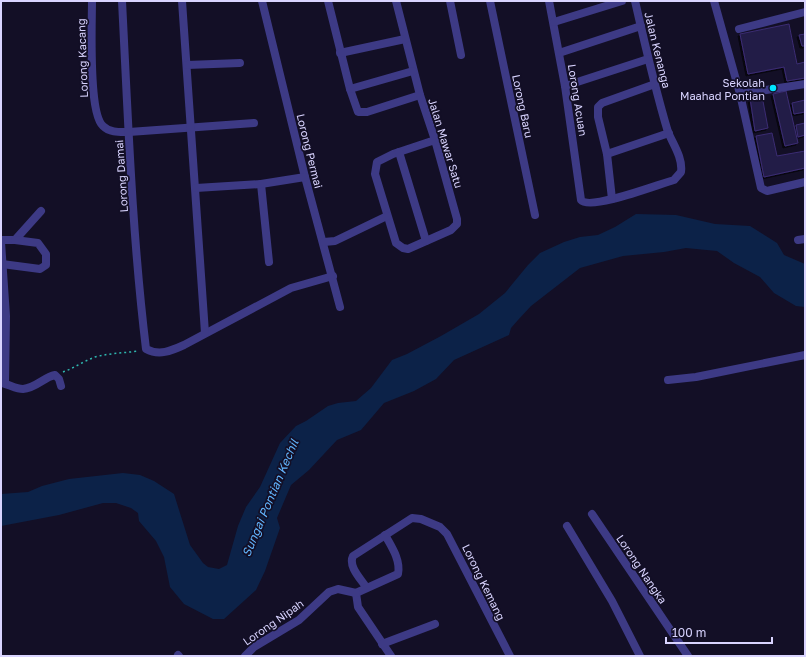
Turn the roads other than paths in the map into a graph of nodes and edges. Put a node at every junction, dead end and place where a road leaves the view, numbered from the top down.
1 (92, 1) edge
2 (122, 1) edge
3 (182, 1) edge
4 (262, 1) edge
5 (328, 1) edge
6 (396, 1) edge
7 (450, 1) edge
8 (490, 1) edge
9 (549, 1) edge
10 (622, 1) edge
11 (635, 1) edge
12 (714, 1) edge
13 (805, 12) edge
14 (554, 22) junction
15 (641, 26) junction
16 (739, 29) dead end
17 (405, 39) junction
18 (340, 52) junction
19 (559, 53) junction
20 (461, 55) dead end
21 (648, 59) junction
22 (240, 63) dead end
23 (187, 66) junction
24 (413, 71) junction
25 (655, 84) junction
26 (805, 84) edge
27 (565, 86) junction
28 (350, 89) junction
29 (740, 94) junction
30 (420, 95) junction
31 (254, 123) dead end
32 (191, 128) junction
33 (129, 132) junction
34 (669, 133) junction
35 (435, 140) junction
36 (399, 152) junction
37 (607, 154) junction
38 (305, 177) junction
39 (805, 182) edge
40 (261, 184) junction
41 (196, 188) junction
42 (612, 199) junction
43 (41, 211) dead end
44 (535, 215) dead end
45 (387, 216) junction
46 (15, 240) junction
47 (1, 241) edge
48 (426, 241) junction
49 (324, 242) junction
50 (269, 262) dead end
51 (2, 264) junction
52 (332, 276) junction
53 (340, 307) dead end
54 (205, 333) junction
55 (805, 355) edge
56 (668, 380) dead end
57 (3, 383) edge
58 (61, 386) dead end
59 (592, 514) dead end
60 (567, 526) dead end
61 (385, 535) junction
62 (366, 587) junction
63 (356, 593) junction
64 (435, 624) dead end
65 (382, 644) junction
66 (245, 656) edge
67 (391, 656) edge
68 (510, 656) edge
69 (640, 656) edge
70 (688, 656) edge

1 - 33 street, Lorong Kacang
2 - 33 street, Lorong Damai
3 - 23 street
4 - 38 street, Lorong Permai
5 - 18 street
6 - 17 street, Jalan Mawar Satu
7 - 20 street
8 - 44 street, Lorong Baru
9 - 14 street, Lorong Acuan
10 - 14 street
11 - 15 street, Jalan Kenanga
12 - 29 street
13 - 16 street
14 - 19 street, Lorong Acuan
15 - 19 street
15 - 21 street, Jalan Kenanga
17 - 18 street
17 - 24 street, Jalan Mawar Satu
18 - 28 street
19 - 27 street, Lorong Acuan
21 - 25 street, Jalan Kenanga
21 - 27 street
22 - 23 street
23 - 32 street
24 - 28 street
24 - 30 street, Jalan Mawar Satu
25 - 34 street, Jalan Kenanga
25 - 37 street
26 - 29 street
27 - 42 street, Lorong Acuan
28 - 30 street
29 - 39 street
30 - 35 street, Jalan Mawar Satu
31 - 32 street
32 - 33 street
32 - 41 street
33 - 54 street, Lorong Damai
34 - 37 street
34 - 42 street, Jalan Kenanga
35 - 36 street
35 - 48 street, Jalan Mawar Satu
36 - 45 street
36 - 48 street
37 - 42 street
38 - 40 street
38 - 49 street, Lorong Permai
40 - 41 street
40 - 50 street
41 - 54 street
43 - 46 street
45 - 48 street, Jalan Mawar Satu
45 - 49 street
46 - 47 street
46 - 51 street
47 - 51 street
49 - 52 street, Lorong Permai
51 - 57 street
52 - 53 street, Lorong Permai
52 - 54 street
55 - 56 street
57 - 58 street
59 - 70 street, Lorong Nangka
60 - 69 street
61 - 62 street
61 - 62 street
61 - 68 street, Lorong Kemang
62 - 63 street
63 - 65 street
63 - 66 street, Lorong Nipah
64 - 65 street
65 - 67 street

